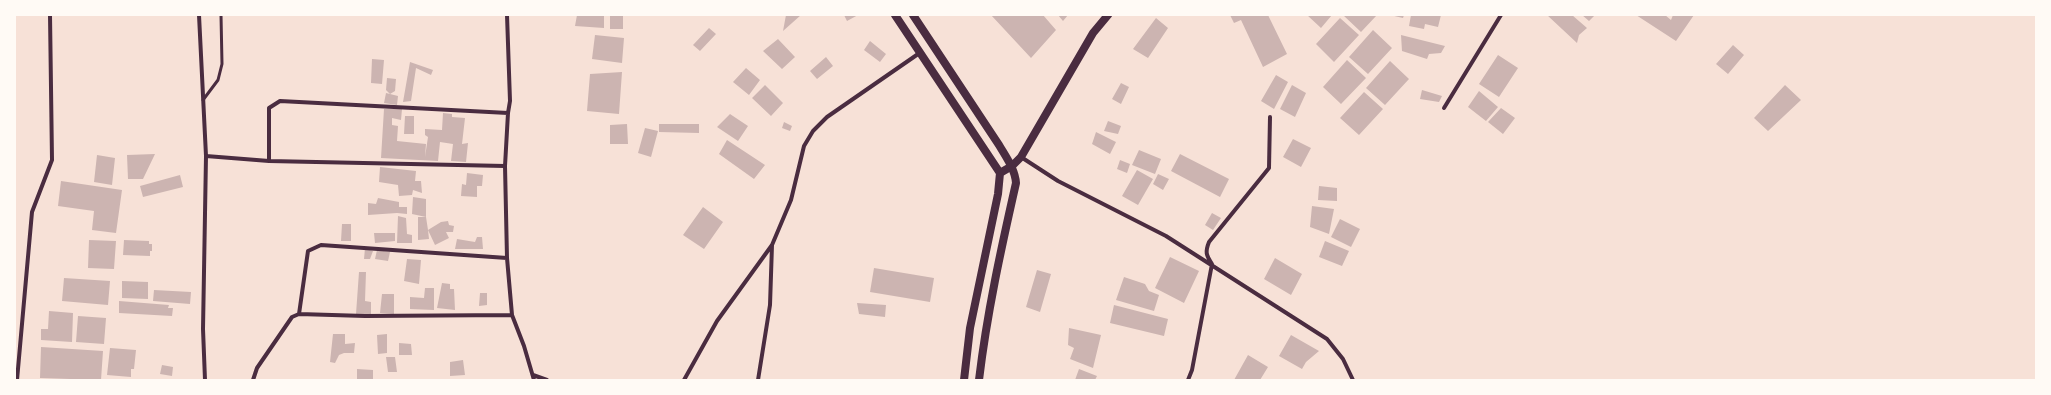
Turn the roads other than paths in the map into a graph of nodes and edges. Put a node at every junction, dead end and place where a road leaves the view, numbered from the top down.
1 (50, 15) edge
2 (199, 15) edge
3 (221, 15) edge
4 (507, 15) edge
5 (895, 15) edge
6 (913, 15) edge
7 (1108, 15) edge
8 (1501, 15) edge
9 (921, 52) junction
10 (203, 100) junction
11 (1444, 108) dead end
12 (508, 113) junction
13 (1270, 117) dead end
14 (206, 156) junction
15 (1021, 157) junction
16 (269, 160) junction
17 (505, 166) junction
18 (1012, 166) junction
19 (1000, 173) junction
20 (772, 244) junction
21 (508, 258) junction
22 (1212, 264) junction
23 (298, 314) junction
24 (512, 315) junction
25 (533, 375) junction
26 (17, 380) edge
27 (205, 380) edge
28 (253, 380) edge
29 (534, 380) edge
30 (547, 380) edge
31 (684, 380) edge
32 (758, 380) edge
33 (964, 380) edge
34 (979, 380) edge
35 (1188, 380) edge
36 (1353, 380) edge

1 - 26 street
2 - 10 street
3 - 10 lane
4 - 12 street
5 - 9 main road
6 - 18 main road
7 - 15 main road
8 - 11 street
9 - 19 main road
9 - 20 street
10 - 14 street
12 - 16 street
12 - 17 street
13 - 22 street
14 - 16 street
14 - 27 street
15 - 18 main road
15 - 22 street
16 - 17 street
17 - 21 street
18 - 19 main road
18 - 34 main road
19 - 33 main road
20 - 31 street
20 - 32 street
21 - 23 street
21 - 24 street
22 - 35 street
22 - 36 street
23 - 24 street
23 - 28 street
24 - 25 street
25 - 29 street
25 - 30 street

